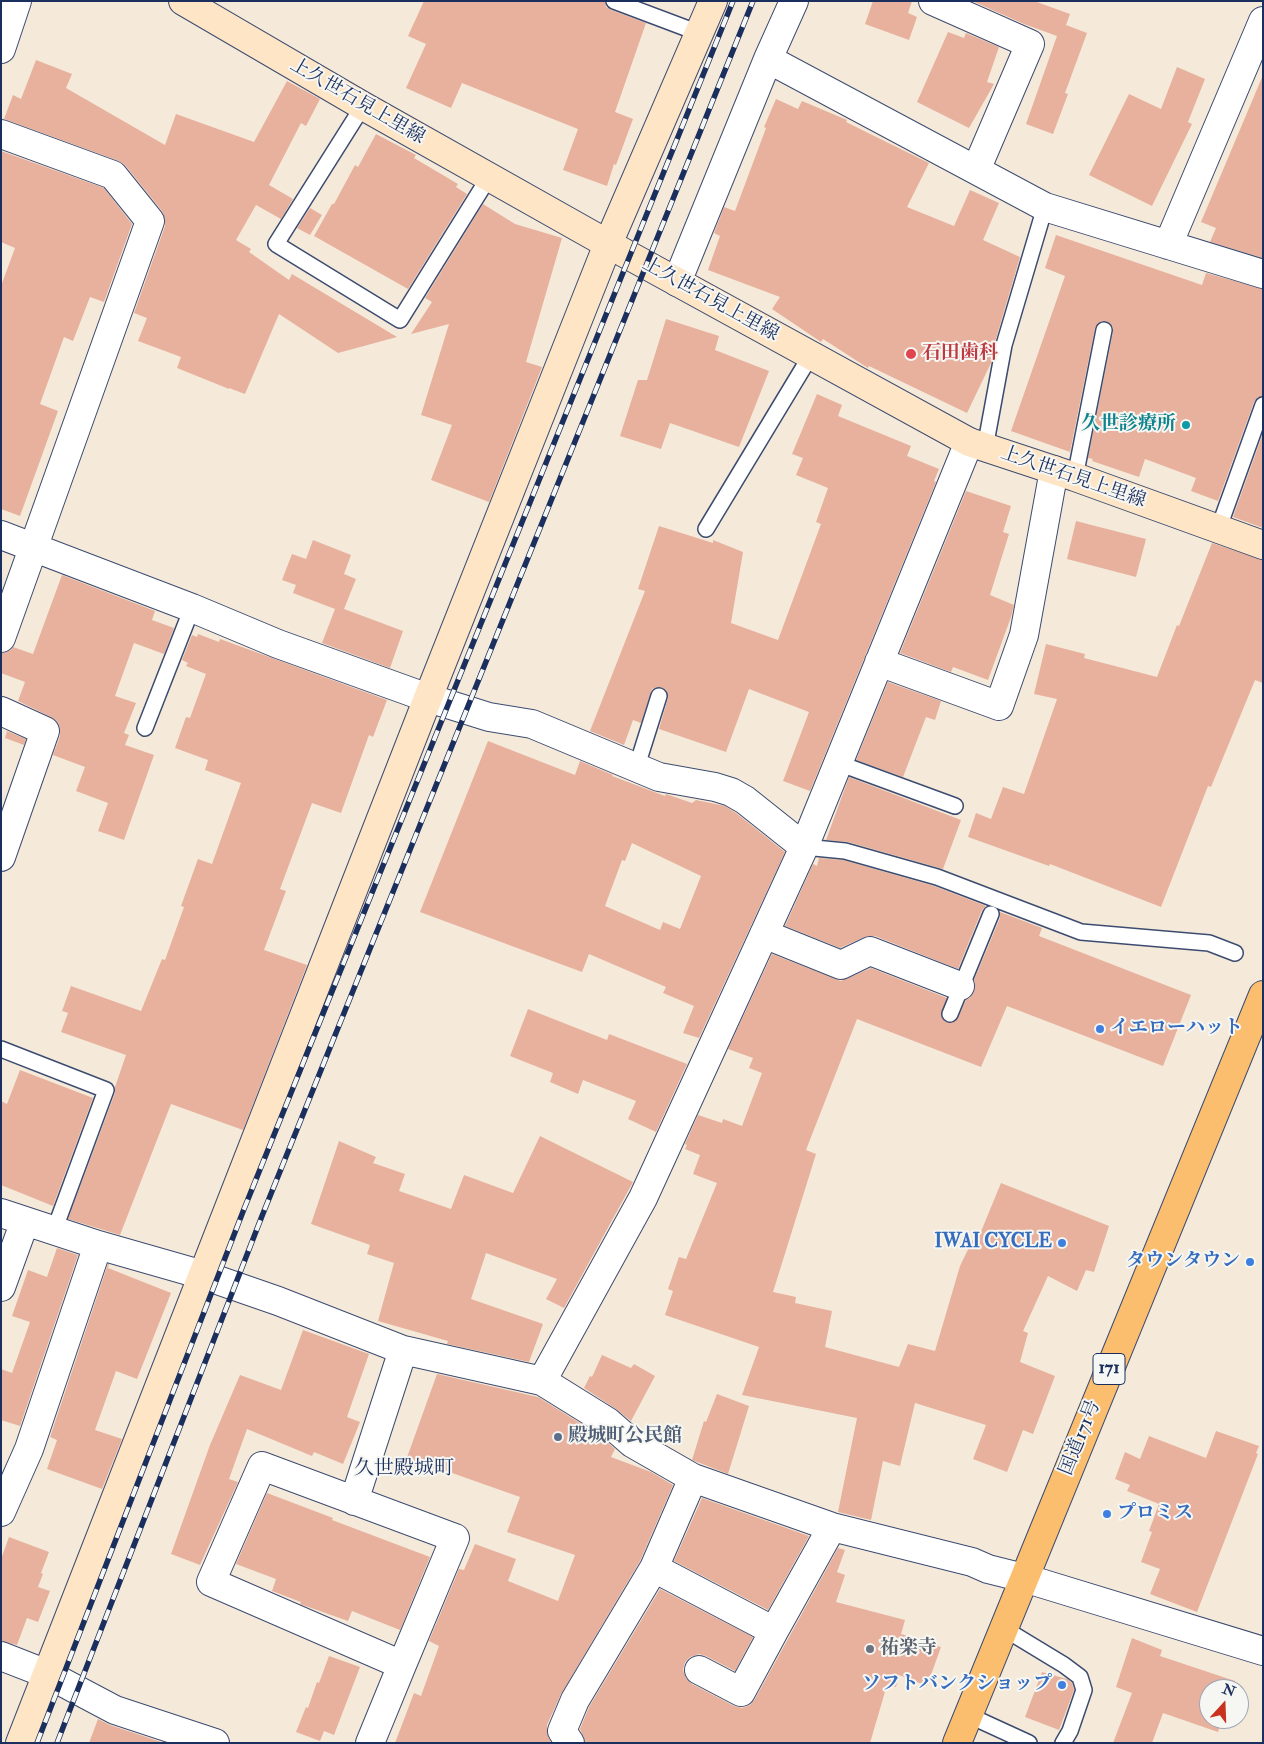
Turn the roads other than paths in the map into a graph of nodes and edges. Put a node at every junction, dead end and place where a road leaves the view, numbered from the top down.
1 (17, 1) edge
2 (183, 1) edge
3 (713, 1) edge
4 (794, 1) edge
5 (932, 1) edge
6 (616, 2) edge
7 (1263, 21) edge
8 (699, 33) junction
9 (1, 49) edge
10 (768, 59) junction
11 (363, 106) junction
12 (1, 134) edge
13 (976, 170) junction
14 (489, 177) junction
15 (1045, 206) junction
16 (608, 244) junction
17 (1168, 245) junction
18 (1263, 274) edge
19 (678, 282) junction
20 (1104, 330) dead end
21 (811, 355) junction
22 (1263, 405) edge
23 (977, 445) junction
24 (1065, 474) junction
25 (706, 529) dead end
26 (1218, 530) junction
27 (1, 535) edge
28 (1263, 545) edge
29 (33, 548) junction
30 (192, 608) junction
31 (1, 638) edge
32 (879, 662) junction
33 (659, 696) dead end
34 (428, 698) junction
35 (1, 711) edge
36 (145, 728) dead end
37 (838, 763) junction
38 (636, 769) junction
39 (955, 806) dead end
40 (804, 847) junction
41 (1, 857) edge
42 (991, 914) dead end
43 (764, 934) junction
44 (1235, 953) dead end
45 (960, 986) junction
46 (1263, 995) edge
47 (950, 1014) dead end
48 (1, 1049) edge
49 (13, 1217) edge
50 (54, 1231) junction
51 (98, 1245) junction
52 (203, 1275) junction
53 (1, 1287) edge
54 (403, 1350) junction
55 (542, 1381) junction
56 (693, 1478) junction
57 (354, 1501) junction
58 (1, 1512) edge
59 (832, 1527) junction
60 (654, 1568) junction
61 (1024, 1578) junction
62 (1003, 1628) junction
63 (774, 1631) junction
64 (1263, 1651) edge
65 (1, 1656) edge
66 (402, 1665) junction
67 (699, 1670) dead end
68 (48, 1674) junction
69 (968, 1715) junction
70 (20, 1743) edge
71 (215, 1743) edge
72 (370, 1743) edge
73 (570, 1743) edge
74 (957, 1743) edge
75 (1029, 1743) edge
76 (1063, 1743) edge

1 - 9 street
2 - 11 street, 上久世石見上里線
3 - 8 street
4 - 10 street
5 - 13 street
6 - 8 lane
7 - 17 street
8 - 16 street
10 - 13 street
10 - 19 street
11 - 14 street, 上久世石見上里線
11 - 14 lane
12 - 29 street
13 - 15 street
14 - 16 street, 上久世石見上里線
15 - 17 street
15 - 23 lane
16 - 19 street, 上久世石見上里線
16 - 34 street
17 - 18 street
19 - 21 street, 上久世石見上里線
20 - 24 lane
21 - 23 street, 上久世石見上里線
21 - 25 lane
22 - 26 lane
23 - 24 street, 上久世石見上里線
23 - 32 street
24 - 26 street, 上久世石見上里線
24 - 32 street
26 - 28 street, 上久世石見上里線
27 - 29 street
29 - 30 street
29 - 31 street
30 - 34 street
30 - 36 lane
32 - 37 street
33 - 38 lane
34 - 38 street
34 - 52 street
35 - 41 street
37 - 39 lane
37 - 40 street
38 - 40 street
40 - 43 street
40 - 44 lane
42 - 45 lane
43 - 45 street
43 - 55 street
45 - 47 lane
46 - 61 highway, 国道171号 / 171
48 - 50 lane
49 - 50 street
49 - 53 street
50 - 51 street
51 - 52 street
51 - 58 street
52 - 54 street
52 - 68 street
54 - 55 street
54 - 57 street
55 - 56 street
56 - 59 street
56 - 60 street
57 - 66 street
57 - 66 street
59 - 61 street
59 - 63 street
60 - 63 street
60 - 73 street
61 - 62 highway, 国道171号 / 171
61 - 64 street
62 - 69 highway, 国道171号 / 171
62 - 76 lane
63 - 67 street
65 - 68 street
66 - 72 street
68 - 70 street
68 - 71 street
69 - 74 highway, 国道171号 / 171
69 - 75 lane

